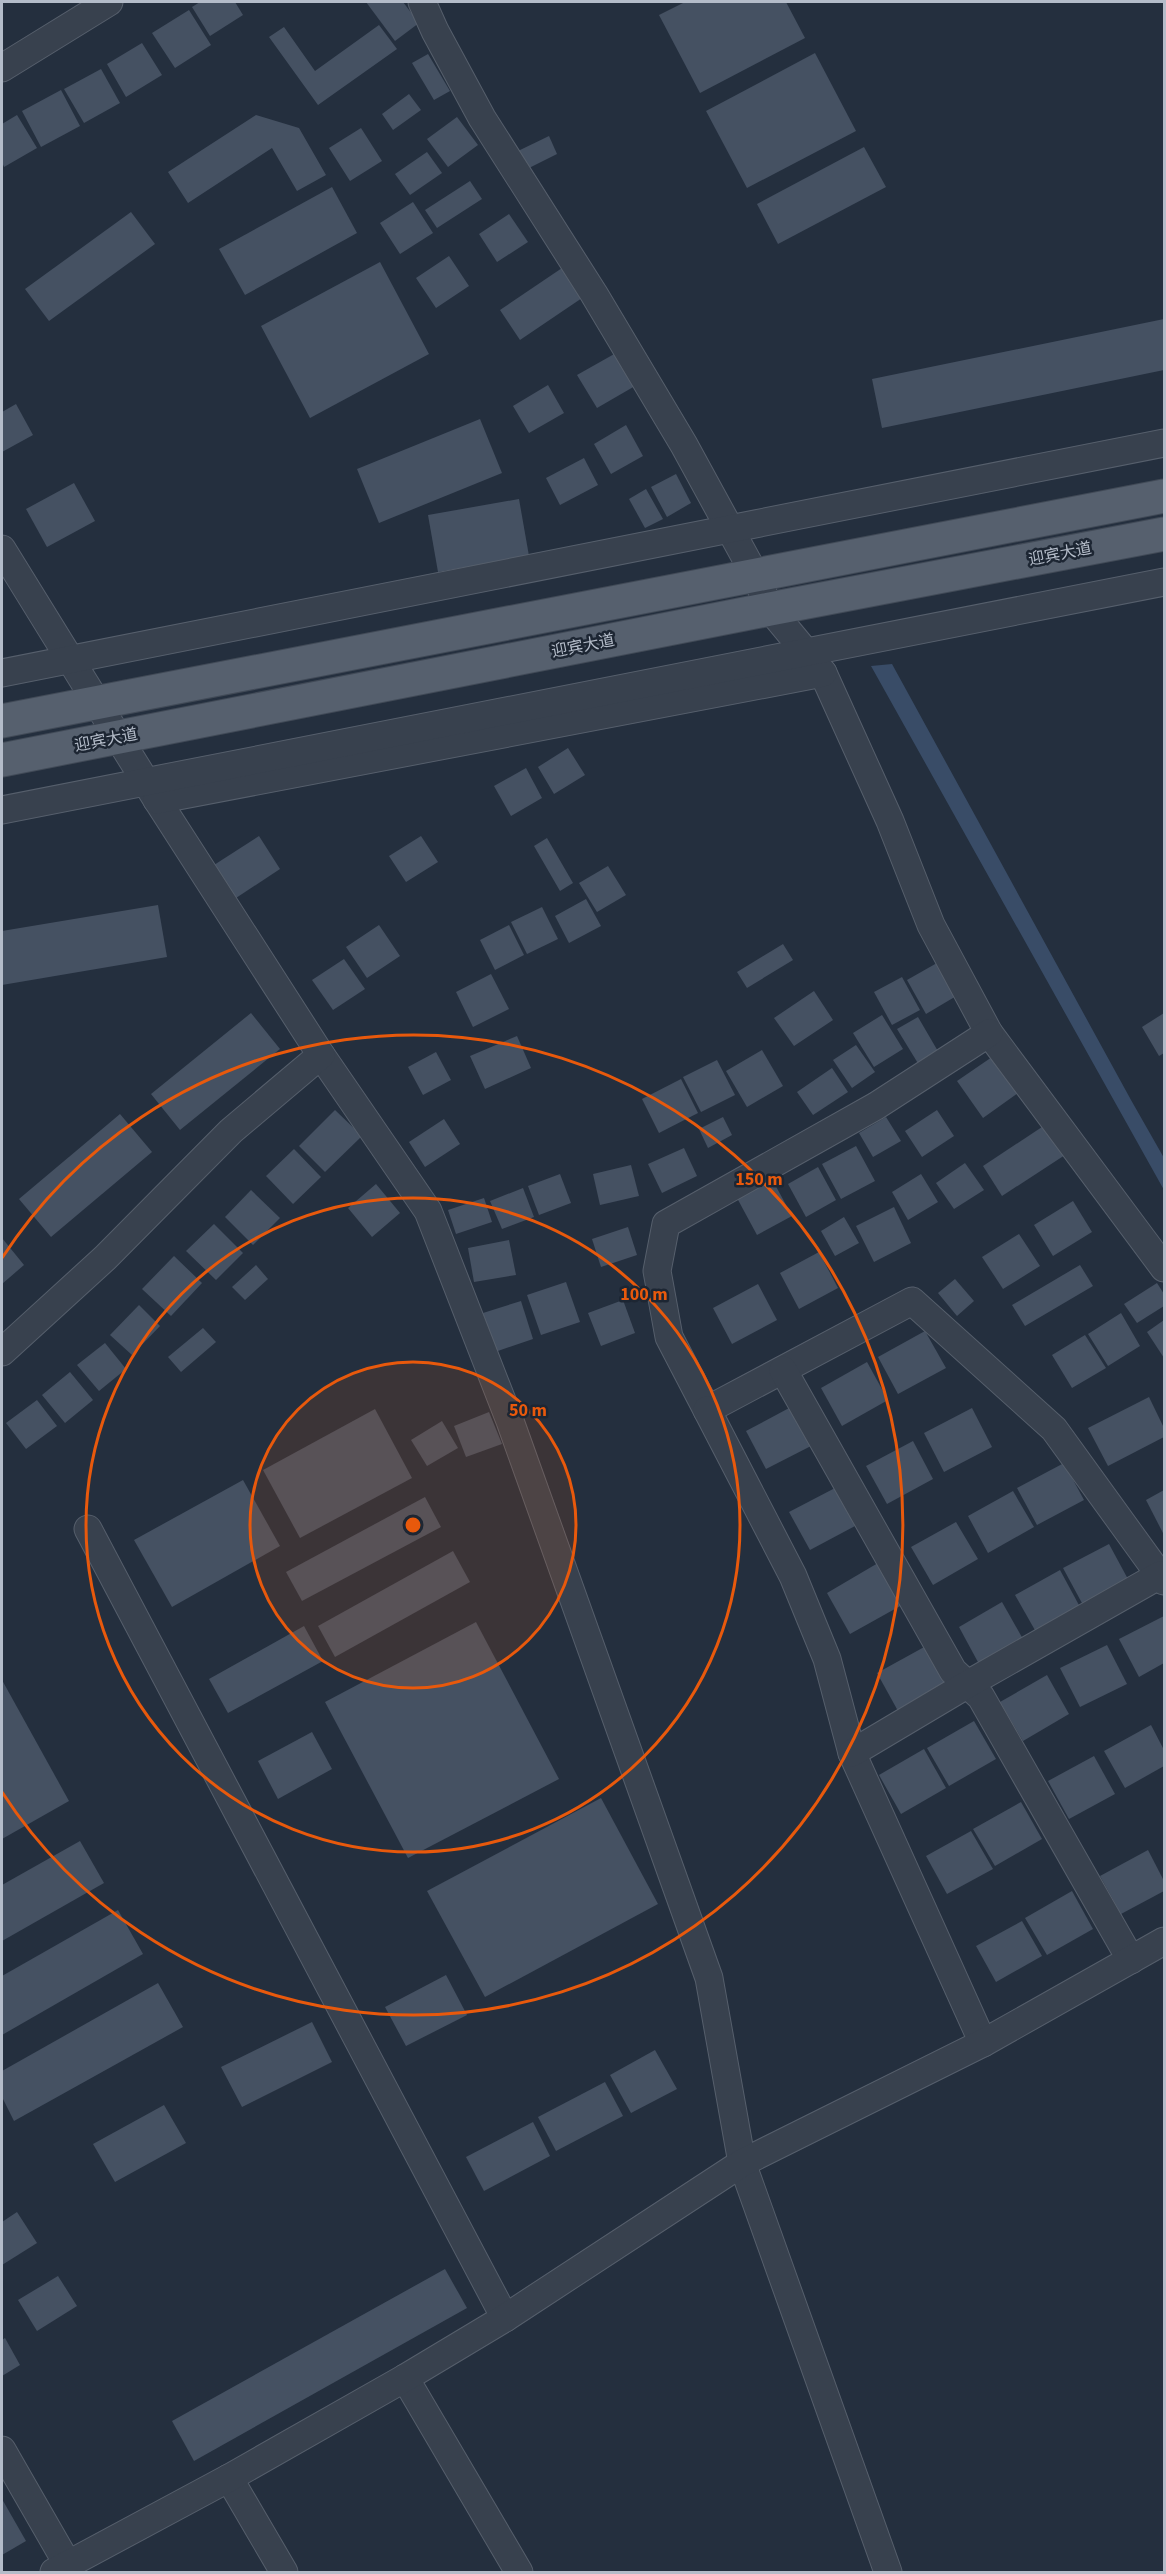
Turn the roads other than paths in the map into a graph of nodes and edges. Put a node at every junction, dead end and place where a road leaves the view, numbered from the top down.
1 (109, 2) edge
2 (422, 2) edge
3 (2, 68) edge
4 (1164, 443) edge
5 (1164, 495) edge
6 (728, 528) junction
7 (1164, 534) edge
8 (2, 549) edge
9 (755, 575) junction
10 (1164, 582) edge
11 (770, 609) junction
12 (805, 651) junction
13 (70, 659) junction
14 (2, 673) edge
15 (823, 673) junction
16 (96, 702) junction
17 (2, 721) edge
18 (118, 737) junction
19 (2, 760) edge
20 (151, 791) junction
21 (2, 810) edge
22 (989, 1033) junction
23 (321, 1055) junction
24 (1164, 1268) edge
25 (2, 1352) edge
26 (783, 1370) junction
27 (707, 1410) junction
28 (88, 1529) dead end
29 (1162, 1578) edge
30 (968, 1684) junction
31 (852, 1753) junction
32 (1164, 1941) edge
33 (1131, 1960) junction
34 (983, 2043) junction
35 (742, 2163) junction
36 (505, 2318) junction
37 (405, 2378) junction
38 (2, 2450) edge
39 (230, 2478) junction
40 (61, 2569) edge
41 (284, 2572) edge
42 (519, 2572) edge
43 (888, 2572) edge

1 - 3 street
2 - 6 street
4 - 6 street
5 - 9 main road
6 - 9 street
6 - 13 street
7 - 11 main road, 迎宾大道
8 - 13 street
9 - 11 street
9 - 16 main road
10 - 12 street
11 - 12 street
11 - 18 main road, 迎宾大道
12 - 15 street
12 - 20 street
13 - 14 street
13 - 16 street
15 - 20 street
15 - 22 street
16 - 17 main road
16 - 18 street
18 - 19 main road, 迎宾大道
18 - 20 street
20 - 21 street
20 - 23 street
22 - 24 street
22 - 27 street
23 - 25 street
23 - 35 street
26 - 27 street
26 - 29 street
26 - 30 street
27 - 31 street
28 - 36 street
29 - 30 street
30 - 31 street
30 - 33 street
31 - 34 street
32 - 33 street
33 - 34 street
34 - 35 street
35 - 36 street
35 - 43 street
36 - 37 street
37 - 39 street
37 - 42 street
38 - 40 street
39 - 40 street
39 - 41 street

